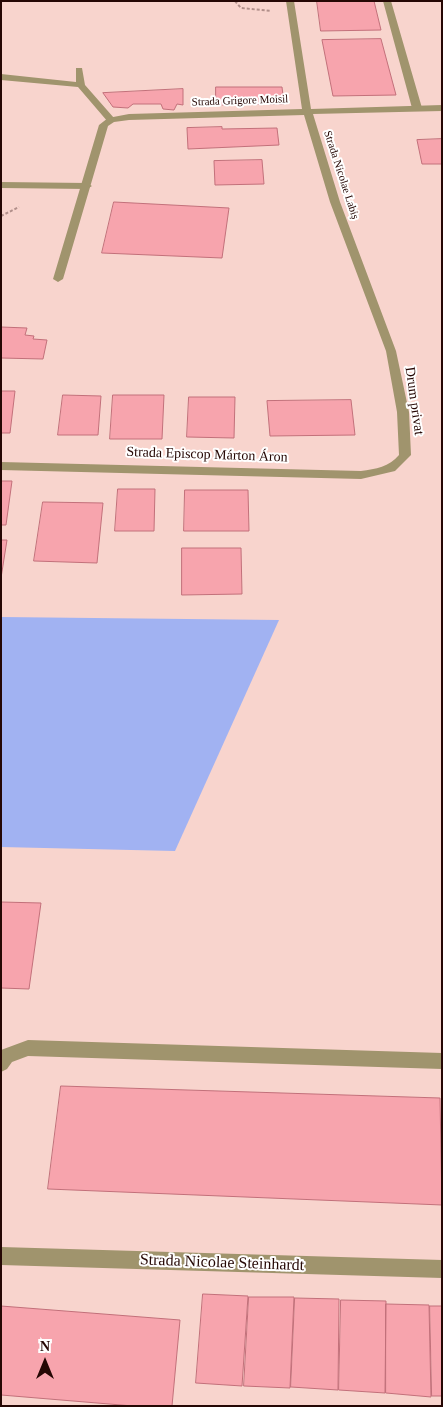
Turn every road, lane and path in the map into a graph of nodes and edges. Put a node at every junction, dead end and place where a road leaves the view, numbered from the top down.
1 (234, 1) edge
2 (290, 1) edge
3 (387, 1) edge
4 (292, 13) junction
5 (79, 70) dead end
6 (1, 77) edge
7 (81, 85) junction
8 (417, 108) junction
9 (442, 108) edge
10 (307, 111) junction
11 (111, 120) junction
12 (1, 185) edge
13 (87, 186) junction
14 (58, 279) dead end
15 (391, 351) joint
16 (405, 455) joint
17 (1, 466) edge
18 (442, 1061) edge
19 (1, 1064) edge
20 (1, 1256) edge
21 (442, 1269) edge

1 - 4 path
2 - 4 street, Strada Nicolae Labiș
3 - 8 street
4 - 10 street, Strada Nicolae Labiș
5 - 7 street
6 - 7 street
7 - 11 street
8 - 9 street, Strada Grigore Moisil
8 - 10 street, Strada Grigore Moisil
10 - 11 street, Strada Grigore Moisil
10 - 15 street, Strada Nicolae Labiș
11 - 13 street
12 - 13 street
13 - 14 street
15 - 16 street, Drum privat
16 - 17 street, Strada Episcop Márton Áron
18 - 19 street
20 - 21 street, Strada Nicolae Steinhardt

